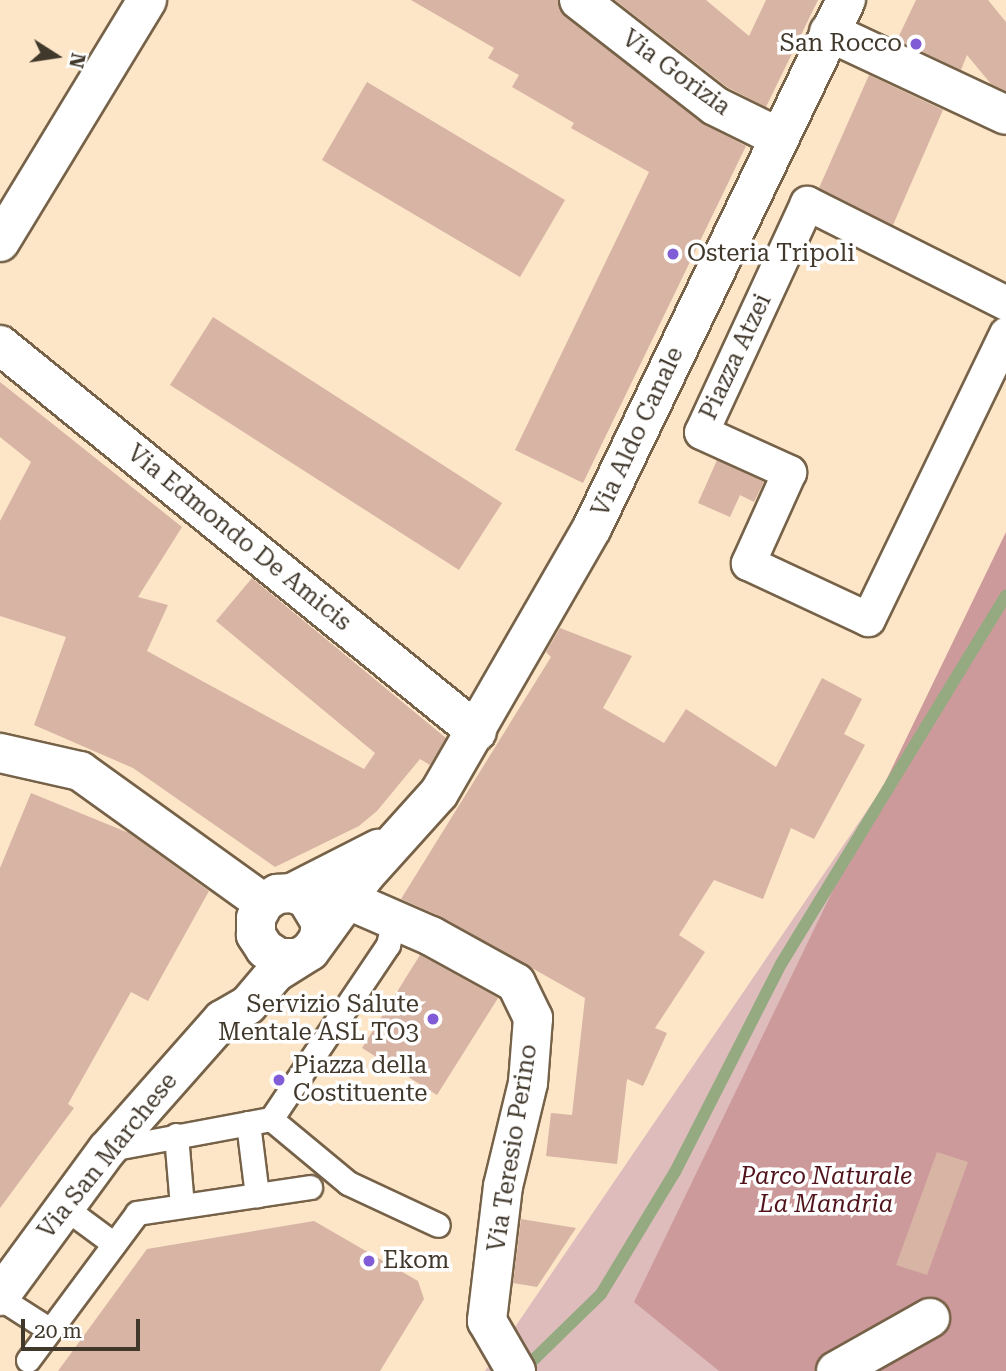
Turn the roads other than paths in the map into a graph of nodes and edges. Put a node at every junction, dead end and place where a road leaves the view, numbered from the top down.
1 (147, 0) edge
2 (579, 0) edge
3 (838, 16) edge
4 (1006, 115) edge
5 (778, 137) junction
6 (0, 243) edge
7 (1006, 303) edge
8 (1006, 334) edge
9 (0, 345) edge
10 (477, 732) junction
11 (0, 753) edge
12 (393, 842) junction
13 (346, 899) junction
14 (271, 910) junction
15 (394, 920) junction
16 (307, 948) junction
17 (222, 1020) junction
18 (271, 1119) junction
19 (248, 1123) junction
20 (176, 1135) junction
21 (107, 1150) junction
22 (310, 1187) dead end
23 (257, 1195) junction
24 (181, 1206) junction
25 (64, 1207) junction
26 (438, 1225) dead end
27 (114, 1244) junction
28 (0, 1297) edge
29 (930, 1318) dead end
30 (50, 1330) junction
31 (29, 1360) dead end
32 (511, 1365) edge
33 (836, 1371) edge

1 - 6 street
2 - 5 street, Via Gorizia
3 - 4 street
3 - 5 street, Via Aldo Canale
5 - 10 street, Via Aldo Canale
7 - 8 street, Piazza Atzei
9 - 10 street, Via Edmondo De Amicis
10 - 12 street, Via Aldo Canale
11 - 14 street
12 - 13 street, Via Aldo Canale
12 - 14 street, Via Aldo Canale
13 - 15 street, Via Teresio Perino
13 - 16 street, Via Aldo Canale
14 - 16 street
14 - 16 street
14 - 17 street, Via San Marchese
15 - 18 lane
15 - 32 street, Via Teresio Perino
16 - 17 street, Via San Marchese
17 - 21 street, Via San Marchese
18 - 19 lane
18 - 26 lane
19 - 20 lane
19 - 23 lane
20 - 21 lane
20 - 24 lane
21 - 25 street, Via San Marchese
22 - 23 lane
23 - 24 lane
24 - 27 lane
25 - 27 lane
25 - 28 street, Via San Marchese
27 - 30 lane
28 - 30 lane
29 - 33 street
30 - 31 lane

